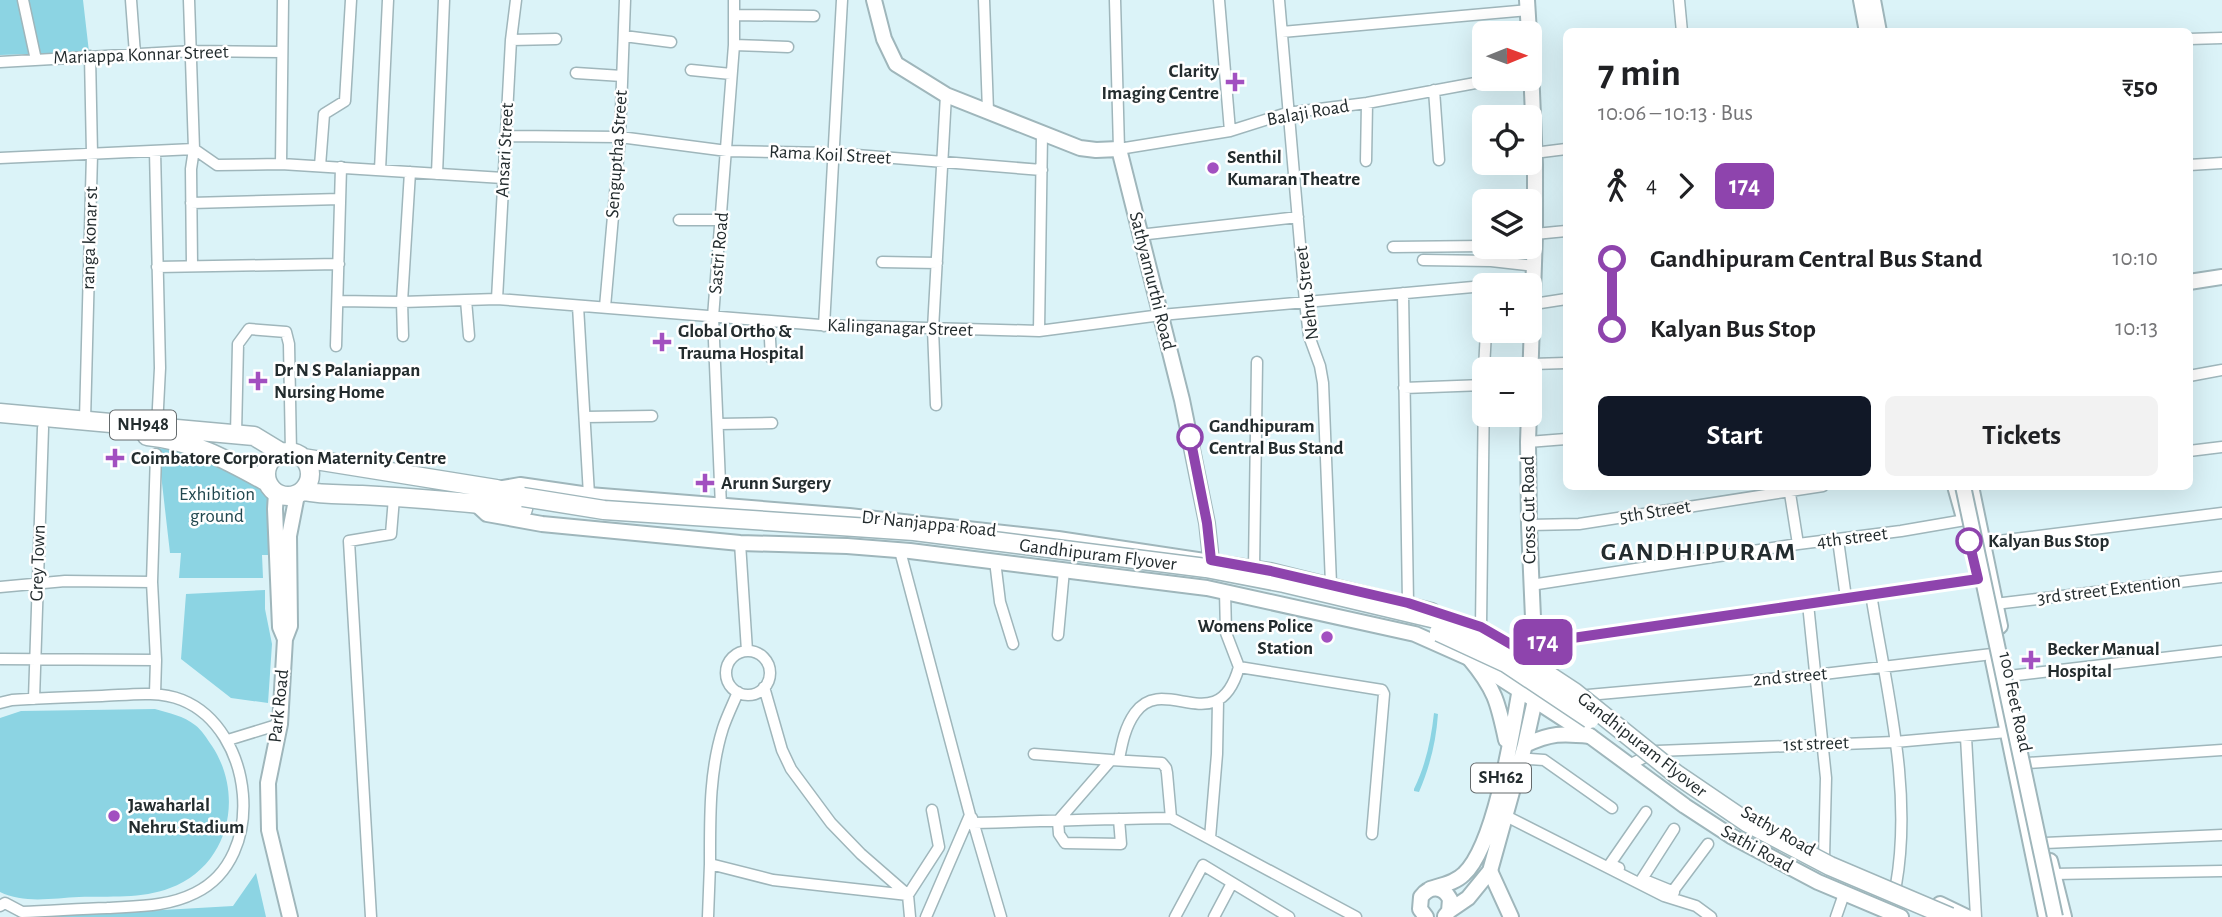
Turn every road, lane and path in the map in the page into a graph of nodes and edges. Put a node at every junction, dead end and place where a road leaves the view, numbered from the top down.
1 (23, 0) edge
2 (131, 0) edge
3 (189, 0) edge
4 (284, 0) edge
5 (351, 0) edge
6 (388, 0) edge
7 (444, 0) edge
8 (516, 0) edge
9 (625, 0) edge
10 (734, 0) edge
11 (842, 0) edge
12 (874, 0) edge
13 (984, 0) edge
14 (1115, 0) edge
15 (1219, 0) edge
16 (1279, 0) edge
17 (1679, 0) edge
18 (1861, 0) edge
19 (1873, 0) edge
20 (1528, 5) edge
21 (734, 15) junction
22 (814, 16) dead end
23 (1682, 28) edge
24 (1866, 28) edge
25 (1878, 28) edge
26 (1282, 32) junction
27 (624, 36) junction
28 (2222, 37) edge
29 (2193, 39) edge
30 (511, 40) junction
31 (556, 40) dead end
32 (671, 42) dead end
33 (734, 45) junction
34 (788, 47) dead end
35 (192, 51) junction
36 (282, 52) junction
37 (135, 54) junction
38 (90, 56) junction
39 (36, 60) junction
40 (0, 62) edge
41 (691, 71) dead end
42 (576, 73) dead end
43 (731, 74) junction
44 (622, 76) junction
45 (1472, 83) edge
46 (1434, 90) junction
47 (946, 95) junction
48 (1367, 103) junction
49 (988, 111) junction
50 (1287, 113) junction
51 (1230, 131) junction
52 (1042, 134) junction
53 (506, 136) junction
54 (620, 136) junction
55 (194, 149) junction
56 (1119, 149) junction
57 (1563, 149) edge
58 (155, 151) junction
59 (727, 151) junction
60 (1542, 152) edge
61 (832, 153) junction
62 (92, 154) junction
63 (0, 158) edge
64 (1439, 160) dead end
65 (1366, 161) dead end
66 (942, 162) junction
67 (2222, 163) edge
68 (281, 164) junction
69 (2193, 165) edge
70 (320, 166) junction
71 (341, 167) junction
72 (380, 170) junction
73 (1042, 170) junction
74 (410, 172) junction
75 (437, 174) junction
76 (503, 178) junction
77 (340, 199) junction
78 (191, 203) junction
79 (1298, 217) junction
80 (679, 220) dead end
81 (722, 220) junction
82 (1563, 232) edge
83 (1139, 235) junction
84 (1542, 239) edge
85 (1472, 246) edge
86 (1393, 247) dead end
87 (1423, 260) dead end
88 (882, 262) dead end
89 (937, 263) junction
90 (339, 264) junction
91 (192, 265) junction
92 (157, 267) junction
93 (1531, 273) edge
94 (2222, 277) edge
95 (2193, 281) edge
96 (1472, 286) edge
97 (1403, 293) junction
98 (497, 299) junction
99 (1563, 299) edge
100 (466, 300) junction
101 (339, 302) junction
102 (402, 302) junction
103 (1305, 302) junction
104 (1542, 303) edge
105 (578, 306) junction
106 (605, 307) junction
107 (1161, 315) junction
108 (713, 317) junction
109 (769, 321) junction
110 (824, 326) junction
111 (933, 330) junction
112 (1039, 331) junction
113 (403, 336) dead end
114 (469, 336) dead end
115 (336, 346) dead end
116 (771, 358) dead end
117 (1257, 362) dead end
118 (1563, 363) edge
119 (1542, 364) edge
120 (2222, 370) edge
121 (2193, 375) edge
122 (1472, 387) edge
123 (1404, 388) junction
124 (936, 405) dead end
125 (0, 413) edge
126 (652, 416) dead end
127 (585, 417) junction
128 (85, 420) junction
129 (0, 423) edge
130 (772, 423) dead end
131 (718, 424) junction
132 (157, 426) junction
133 (1484, 427) edge
134 (1529, 427) edge
135 (43, 428) junction
136 (129, 429) junction
137 (236, 434) junction
138 (1563, 439) edge
139 (1528, 442) junction
140 (2222, 447) edge
141 (2193, 451) edge
142 (156, 454) dead end
143 (292, 455) junction
144 (272, 488) junction
145 (496, 489) junction
146 (1783, 490) edge
147 (1789, 490) edge
148 (1956, 490) edge
149 (1964, 490) edge
150 (1972, 490) edge
151 (300, 493) junction
152 (589, 495) junction
153 (394, 498) junction
154 (475, 503) junction
155 (523, 503) junction
156 (721, 507) junction
157 (2222, 513) edge
158 (1965, 520) junction
159 (1529, 525) junction
160 (1838, 540) junction
161 (740, 543) junction
162 (1982, 543) junction
163 (1798, 544) junction
164 (900, 551) junction
165 (1211, 560) junction
166 (995, 561) junction
167 (1254, 568) junction
168 (1064, 570) junction
169 (2222, 577) edge
170 (1978, 579) junction
171 (152, 582) junction
172 (37, 584) junction
173 (1331, 584) junction
174 (1531, 585) junction
175 (0, 587) edge
176 (1225, 591) junction
177 (1871, 594) junction
178 (1846, 598) junction
179 (1408, 603) junction
180 (1808, 604) junction
181 (1995, 604) junction
182 (1481, 627) junction
183 (1058, 635) dead end
184 (285, 639) junction
185 (1013, 644) dead end
186 (1530, 647) junction
187 (747, 651) junction
188 (2222, 651) edge
189 (1992, 654) junction
190 (1469, 658) junction
191 (0, 659) edge
192 (36, 660) junction
193 (156, 660) junction
194 (1540, 662) junction
195 (1239, 667) junction
196 (1883, 667) junction
197 (1815, 675) junction
198 (2003, 676) junction
199 (764, 687) junction
200 (1519, 690) junction
201 (738, 692) junction
202 (155, 694) junction
203 (1588, 695) junction
204 (34, 699) junction
205 (1535, 700) junction
206 (1219, 701) junction
207 (0, 703) edge
208 (280, 724) junction
209 (2007, 732) junction
210 (1590, 736) junction
211 (1966, 737) junction
212 (228, 740) junction
213 (1895, 742) junction
214 (1823, 744) junction
215 (1525, 745) junction
216 (1508, 748) junction
217 (2222, 750) edge
218 (1657, 751) junction
219 (1034, 754) dead end
220 (1115, 759) junction
221 (1520, 763) junction
222 (2028, 763) junction
223 (1629, 765) junction
224 (1612, 808) dead end
225 (932, 810) dead end
226 (1646, 812) dead end
227 (1506, 816) junction
228 (1171, 818) junction
229 (972, 819) junction
230 (1119, 819) junction
231 (1058, 821) junction
232 (1674, 829) dead end
233 (1372, 834) dead end
234 (2222, 835) edge
235 (1210, 838) junction
236 (2045, 843) junction
237 (1708, 844) dead end
238 (1824, 858) junction
239 (710, 864) junction
240 (2222, 871) edge
241 (2053, 874) junction
242 (1487, 875) junction
243 (1642, 878) junction
244 (1233, 883) junction
245 (1896, 885) junction
246 (1425, 893) junction
247 (1844, 894) junction
248 (908, 895) junction
249 (1670, 895) junction
250 (0, 906) edge
251 (1874, 912) edge
252 (21, 914) edge
253 (1446, 914) edge
254 (290, 917) edge
255 (371, 917) edge
256 (708, 917) edge
257 (910, 917) edge
258 (926, 917) edge
259 (1001, 917) edge
260 (1175, 917) edge
261 (1214, 917) edge
262 (1289, 917) edge
263 (1356, 917) edge
264 (1414, 917) edge
265 (1426, 917) edge
266 (1504, 917) edge
267 (1511, 917) edge
268 (1711, 917) edge
269 (1836, 917) edge
270 (1901, 917) edge
271 (1926, 917) edge
272 (1950, 917) edge
273 (1967, 917) edge
274 (1976, 917) edge
275 (2046, 917) edge
276 (2054, 917) edge
277 (2064, 917) edge

1 - 39 street
2 - 37 street
3 - 35 street
4 - 36 street
5 - 70 street
6 - 72 street
7 - 75 street
8 - 30 street, Ansari Street
9 - 27 street, Senguptha Street
10 - 21 street, Sastri Road
11 - 61 street
12 - 47 main road
13 - 49 street
14 - 56 street, Sathyamurthi Road
15 - 51 street
16 - 26 street, Nehru Street
17 - 23 street
18 - 24 main road
19 - 25 main road
20 - 26 street
21 - 22 street
21 - 33 street, Sastri Road
26 - 50 street, Nehru Street
27 - 32 street
27 - 44 street, Senguptha Street
28 - 29 street
30 - 31 street
30 - 53 street, Ansari Street
33 - 34 street
33 - 43 street, Sastri Road
35 - 36 street, Mariappa Konnar Street
35 - 37 street, Mariappa Konnar Street
35 - 55 street
36 - 68 street
37 - 38 street, Mariappa Konnar Street
38 - 39 street, Mariappa Konnar Street
38 - 62 street, ranga konar st
39 - 40 street, Mariappa Konnar Street
41 - 43 street
42 - 44 street
43 - 59 street, Sastri Road
44 - 54 street, Senguptha Street
45 - 46 street, Balaji Road
46 - 48 street, Balaji Road
46 - 64 street
47 - 49 main road
47 - 66 street
48 - 50 street, Balaji Road
48 - 65 street
49 - 52 main road
50 - 51 street, Balaji Road
50 - 79 street, Nehru Street
51 - 56 street, Balaji Road
52 - 56 main road
52 - 73 street
53 - 54 street, Rama Koil Street
53 - 76 street, Ansari Street
54 - 59 street, Rama Koil Street
54 - 106 street, Senguptha Street
55 - 58 street
55 - 68 street
55 - 78 street
56 - 83 main road, Sathyamurthi Road
57 - 60 street
58 - 62 street
58 - 92 street
59 - 61 street, Rama Koil Street
59 - 81 street, Sastri Road
61 - 66 street, Rama Koil Street
61 - 110 street
62 - 63 street
62 - 128 street, ranga konar st
66 - 73 street, Rama Koil Street
66 - 89 street
67 - 69 street
68 - 70 street
70 - 71 street
71 - 72 street
71 - 77 street
72 - 74 street
73 - 112 street
74 - 75 street
74 - 102 street
75 - 76 street
76 - 98 street, Ansari Street
77 - 78 street
77 - 90 street
78 - 91 street
79 - 83 street
79 - 103 street, Nehru Street
80 - 81 street
81 - 108 street, Sastri Road
82 - 84 street
83 - 107 main road, Sathyamurthi Road
85 - 86 street
87 - 93 street
88 - 89 street
89 - 111 street
90 - 91 street
90 - 101 street
91 - 92 street
92 - 132 street
94 - 95 main road
96 - 97 street, Kalinganagar Street
97 - 103 street, Kalinganagar Street
97 - 123 street
98 - 100 street, Kalinganagar Street
98 - 105 street, Kalinganagar Street
99 - 104 street
100 - 102 street, Kalinganagar Street
100 - 114 street
101 - 102 street
101 - 115 street
102 - 113 street
103 - 107 street, Kalinganagar Street
103 - 173 street, Nehru Street
105 - 106 street, Kalinganagar Street
105 - 127 street
106 - 108 street, Kalinganagar Street
107 - 112 street, Kalinganagar Street
107 - 165 main road, Sathyamurthi Road
108 - 109 street, Kalinganagar Street
108 - 131 street, Sastri Road
109 - 110 street, Kalinganagar Street
109 - 116 street
110 - 111 street, Kalinganagar Street
111 - 112 street, Kalinganagar Street
111 - 124 street
117 - 167 street
118 - 119 street
120 - 121 street
122 - 123 street
123 - 179 street
125 - 128 highway, Dr Nanjappa Road / NH948
126 - 127 street
127 - 152 street
128 - 136 highway, Dr Nanjappa Road / NH948
129 - 135 highway, Dr Nanjappa Road / NH948
130 - 131 street
131 - 156 street, Sastri Road
132 - 136 highway, Dr Nanjappa Road / NH948
132 - 137 highway, Dr Nanjappa Road / NH948
133 - 182 street
134 - 139 main road, Cross Cut Road / SH162
135 - 136 highway, Dr Nanjappa Road / NH948
135 - 172 street, Grey Town
136 - 144 highway, Dr Nanjappa Road / NH948
137 - 143 highway, Dr Nanjappa Road / NH948
137 - 143 street
138 - 139 street
139 - 159 main road, Cross Cut Road / SH162
140 - 141 street
142 - 171 street
143 - 144 highway
143 - 145 highway, Dr Nanjappa Road / NH948
143 - 151 highway
144 - 151 highway, NH948
144 - 184 main road
145 - 152 main road, Dr Nanjappa Road
145 - 155 highway, Gandhipuram Flyover / NH948
146 - 159 street, 5th Street
147 - 163 street
148 - 158 main road, 100 Feet Road
149 - 276 main road, bridge
150 - 162 main road, 100 Feet Road
151 - 153 highway, Dr Nanjappa Road / NH948
151 - 184 main road, Park Road
152 - 156 main road, Dr Nanjappa Road
153 - 154 highway, Dr Nanjappa Road / NH948
153 - 255 street
154 - 155 highway, Gandhipuram Flyover / NH948
154 - 161 main road, Dr Nanjappa Road
155 - 271 highway, Gandhipuram Flyover / NH948, bridge
155 - 272 highway, Gandhipuram Flyover / NH948, bridge
156 - 165 main road, Dr Nanjappa Road
157 - 162 street
158 - 160 street, 4th street
158 - 170 main road, 100 Feet Road
159 - 174 main road, Cross Cut Road / SH162
160 - 163 street, 4th street
160 - 178 street
161 - 164 main road, Dr Nanjappa Road
161 - 187 street
162 - 181 main road, 100 Feet Road
163 - 174 street, 4th street
164 - 166 main road, Dr Nanjappa Road
164 - 229 street
165 - 167 main road, Dr Nanjappa Road
165 - 176 main road, Sathyamurthi Road
166 - 168 main road, Dr Nanjappa Road
166 - 185 street
167 - 173 main road, Dr Nanjappa Road
168 - 176 main road, Dr Nanjappa Road
168 - 183 street
169 - 181 street, 3rd street Extention
170 - 177 street
170 - 189 main road, 100 Feet Road
171 - 172 street
171 - 193 street
172 - 175 street
172 - 192 street, Grey Town
173 - 179 main road, Dr Nanjappa Road
174 - 186 main road, Cross Cut Road / SH162
176 - 190 main road, Dr Nanjappa Road
176 - 195 street
177 - 178 street
177 - 196 street
178 - 180 street
179 - 182 main road, Dr Nanjappa Road
180 - 186 street
180 - 197 street
181 - 198 main road, 100 Feet Road
182 - 186 main road, Dr Nanjappa Road
184 - 208 main road, Park Road
186 - 194 main road, Dr Nanjappa Road
186 - 200 main road, SH162
187 - 199 street
187 - 201 street
188 - 198 street
189 - 196 street, 2nd street
189 - 198 main road, 100 Feet Road
190 - 200 main road, Dr Nanjappa Road
190 - 216 main road
191 - 192 street
192 - 193 street
192 - 204 street, Grey Town
193 - 202 street
194 - 203 main road, Sathy Road
194 - 205 main road, SH162
195 - 206 street
195 - 233 street
196 - 197 street, 2nd street
196 - 213 street
197 - 203 street, 2nd street
197 - 214 street
198 - 209 main road, 100 Feet Road
198 - 222 main road, 100 Feet Road
199 - 201 street
199 - 248 street
200 - 205 main road, Sathi Road
200 - 216 main road, SH162
201 - 239 street
202 - 204 street
202 - 212 street
203 - 218 main road, Sathy Road
204 - 207 street
205 - 210 main road, Sathi Road
205 - 215 main road, SH162
206 - 220 street
206 - 235 street
208 - 212 street
208 - 254 main road, Park Road
209 - 211 street, 1st street
209 - 275 main road, 100 Feet Road
210 - 215 main road
210 - 223 main road, Sathi Road
211 - 213 street, 1st street
211 - 274 street
212 - 252 street
213 - 214 street, 1st street
213 - 245 street
214 - 218 street, 1st street
214 - 238 street
215 - 221 main road, SH162
216 - 246 main road, SH162
217 - 222 street
218 - 223 street, 1st street
218 - 238 main road, Sathy Road
219 - 220 street
220 - 228 street
220 - 231 street
221 - 224 street
221 - 227 main road, SH162
222 - 236 main road, 100 Feet Road
223 - 247 main road, Sathi Road
225 - 248 street
226 - 243 street
227 - 242 main road, SH162
227 - 249 street
228 - 230 street
228 - 235 street
229 - 231 street
229 - 258 street
229 - 259 street
230 - 231 street
230 - 231 street
232 - 243 street
234 - 236 street
235 - 263 street
236 - 241 main road, 100 Feet Road
237 - 249 street
238 - 245 main road, Sathy Road
239 - 248 street
239 - 256 street
240 - 241 street
241 - 277 main road, 100 Feet Road
242 - 253 main road, SH162
242 - 266 main road
242 - 267 main road
243 - 249 street
244 - 260 street
244 - 261 street
244 - 262 street
245 - 273 main road, Sathy Road
246 - 253 main road, SH162
246 - 264 main road
246 - 265 main road
247 - 251 main road, Sathi Road
247 - 269 street
248 - 257 street
249 - 268 street
250 - 252 street
251 - 270 main road, Sathi Road

